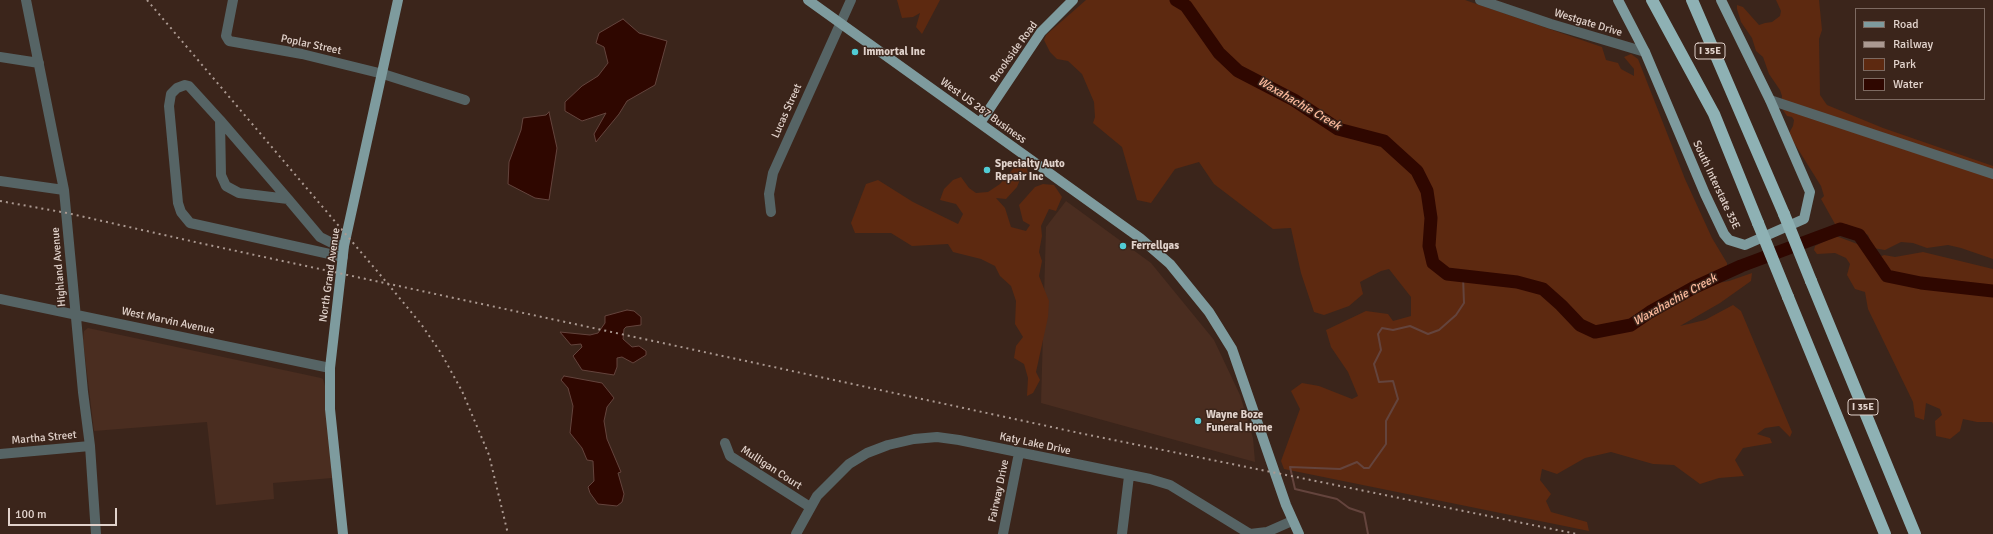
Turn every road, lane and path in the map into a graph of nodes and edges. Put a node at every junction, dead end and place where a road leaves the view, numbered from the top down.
1 (26, 0) edge
2 (233, 0) edge
3 (398, 0) edge
4 (808, 0) edge
5 (851, 0) edge
6 (1073, 0) edge
7 (1480, 0) edge
8 (1618, 0) edge
9 (1652, 0) edge
10 (1682, 0) edge
11 (1692, 0) edge
12 (1721, 0) edge
13 (840, 22) junction
14 (1645, 52) junction
15 (0, 57) edge
16 (39, 63) junction
17 (383, 74) junction
18 (465, 100) dead end
19 (1770, 100) junction
20 (1736, 103) junction
21 (220, 120) junction
22 (980, 123) junction
23 (1993, 174) edge
24 (0, 182) edge
25 (64, 190) junction
26 (288, 199) junction
27 (771, 212) dead end
28 (344, 246) junction
29 (343, 257) junction
30 (0, 299) edge
31 (75, 314) junction
32 (330, 368) junction
33 (725, 443) dead end
34 (90, 446) junction
35 (1020, 452) junction
36 (0, 454) edge
37 (1130, 476) junction
38 (810, 508) junction
39 (1292, 520) junction
40 (96, 534) edge
41 (343, 534) edge
42 (796, 534) edge
43 (1003, 534) edge
44 (1122, 534) edge
45 (1299, 534) edge
46 (1885, 534) edge
47 (1915, 534) edge

1 - 16 street, Highland Avenue
2 - 17 street, Poplar Street
3 - 17 main road, North Grand Avenue
4 - 13 main road, West US 287 Business
5 - 13 street, Lucas Street
6 - 22 main road, Brookside Road
7 - 14 street, Westgate Drive
8 - 14 main road, South Interstate 35E
9 - 46 highway, I 35E, bridge
10 - 20 highway, I 35E
11 - 20 highway
12 - 19 main road, South Interstate 35E
13 - 22 main road, West US 287 Business
13 - 27 street, Lucas Street
14 - 19 main road, South Interstate 35E
15 - 16 street
16 - 25 street, Highland Avenue
17 - 18 street, Poplar Street
17 - 28 main road, North Grand Avenue
19 - 23 street
20 - 47 highway, I 35E, bridge
21 - 26 street
21 - 26 street
21 - 29 street
22 - 39 main road, West US 287 Business
24 - 25 street
25 - 31 street, Highland Avenue
26 - 28 street
28 - 29 main road, North Grand Avenue
29 - 32 main road, North Grand Avenue
30 - 31 street, West Marvin Avenue
31 - 32 street, West Marvin Avenue
31 - 34 street, Highland Avenue
32 - 41 main road, North Grand Avenue
33 - 38 street, Mulligan Court
34 - 36 street, Martha Street
34 - 40 street, Highland Avenue
35 - 37 street, Katy Lake Drive
35 - 38 street, Katy Lake Drive
35 - 43 street, Fairway Drive
37 - 39 street, Katy Lake Drive
37 - 44 street
38 - 42 street, Katy Lake Drive
39 - 45 main road, West US 287 Business

